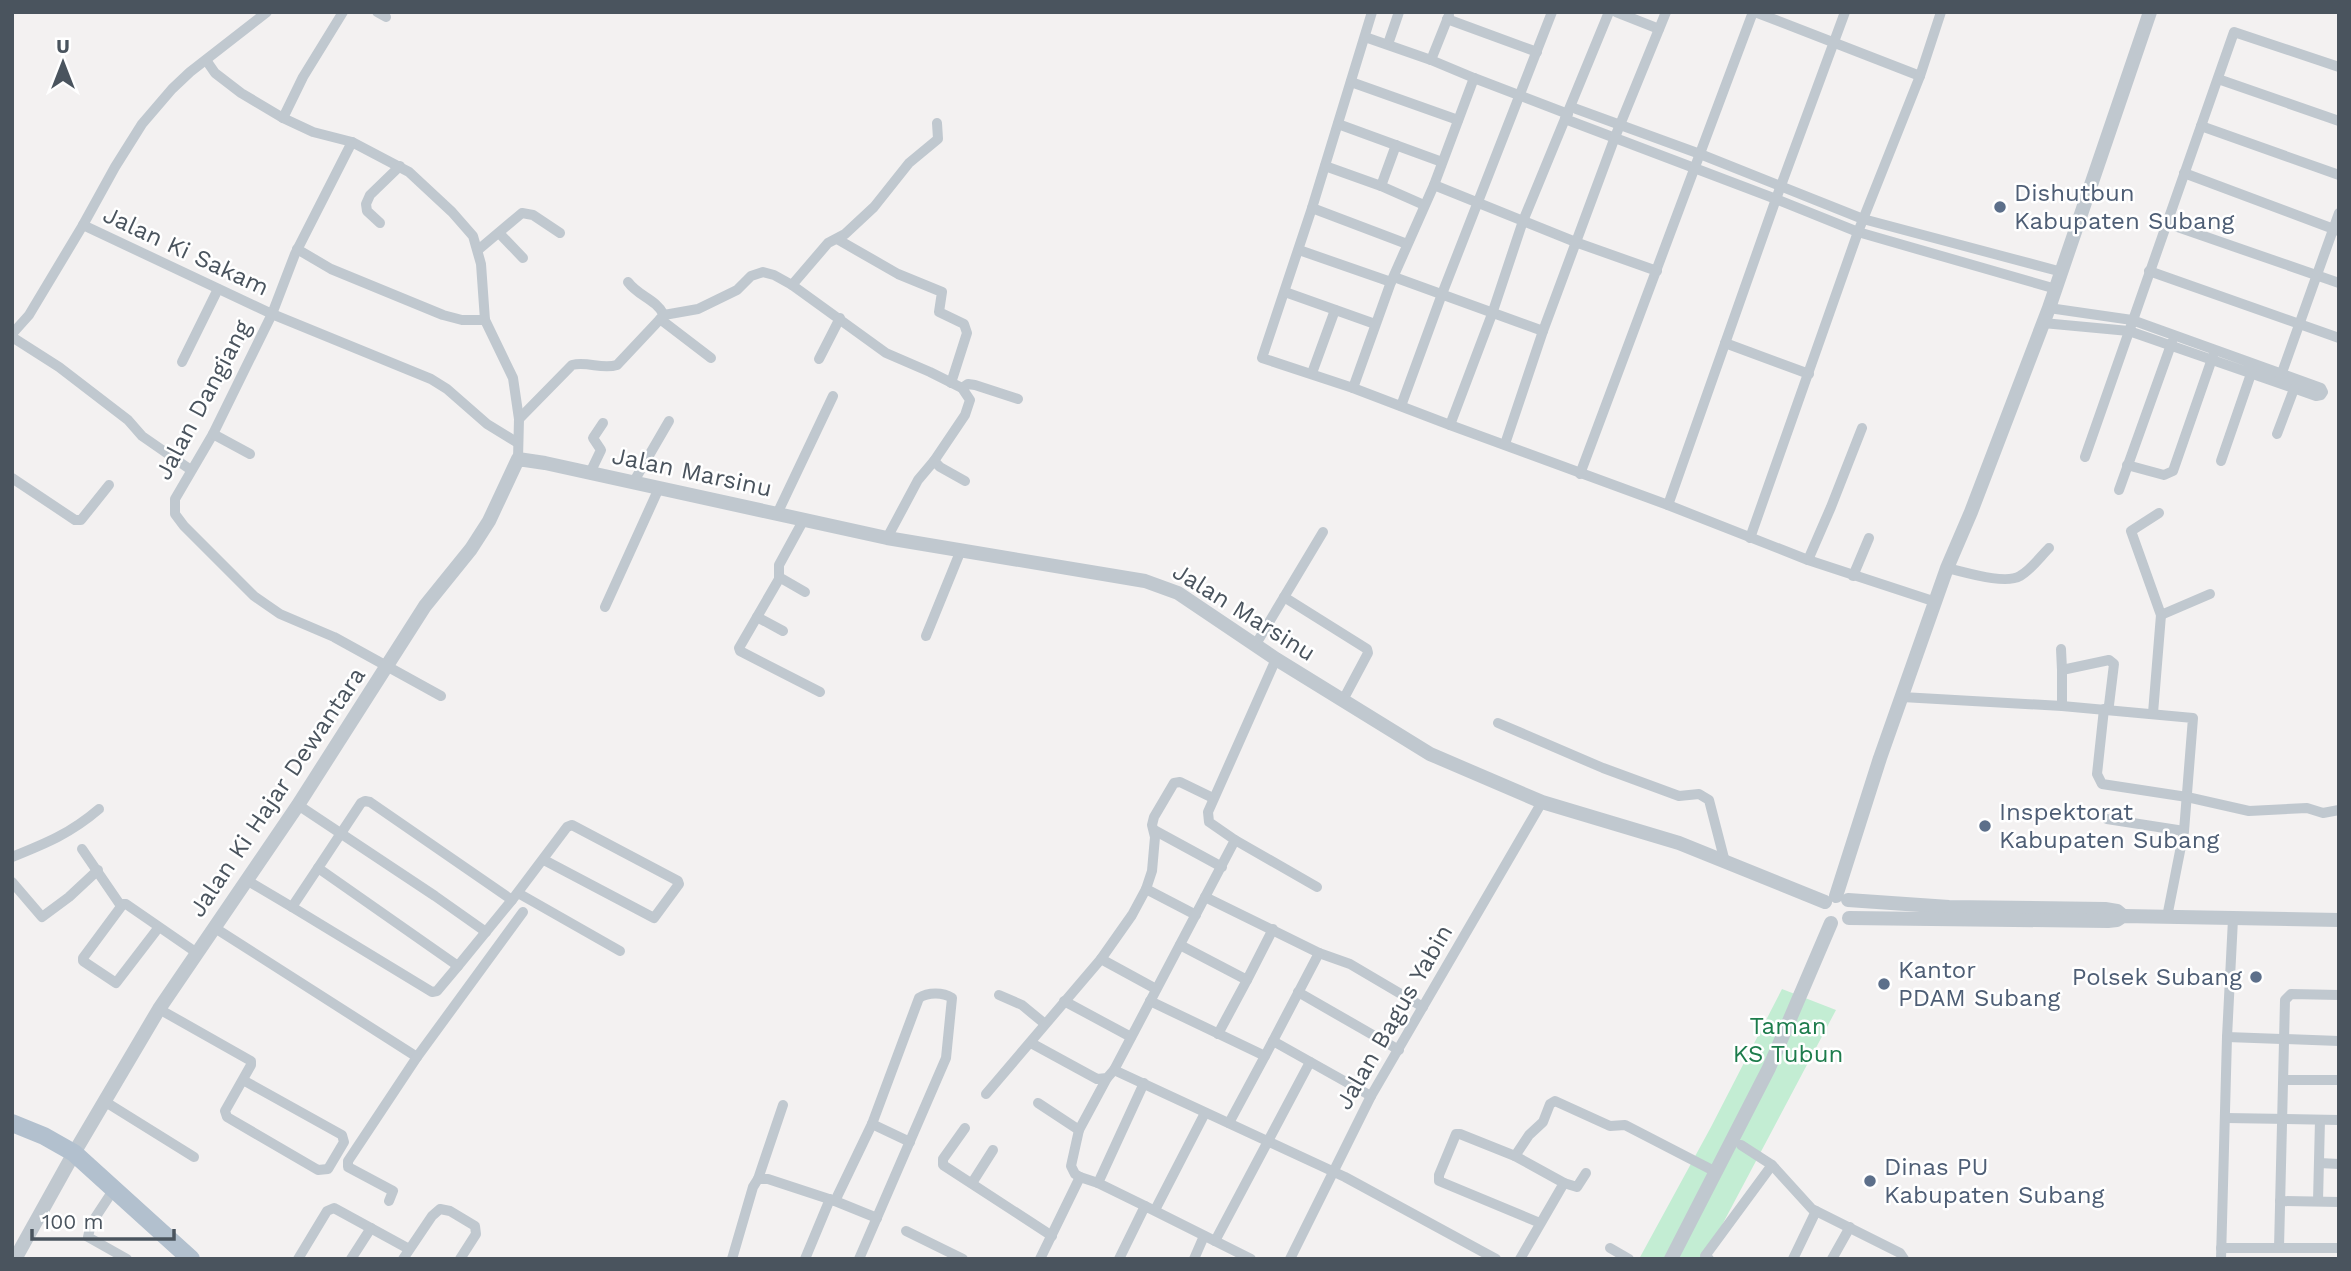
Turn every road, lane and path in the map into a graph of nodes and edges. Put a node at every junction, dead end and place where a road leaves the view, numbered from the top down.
1 (267, 12) edge
2 (343, 12) edge
3 (1372, 12) edge
4 (1399, 12) edge
5 (1552, 12) edge
6 (1609, 12) edge
7 (1616, 12) edge
8 (1666, 12) edge
9 (1754, 12) edge
10 (1846, 12) edge
11 (1941, 12) edge
12 (2150, 12) edge
13 (1448, 16) edge
14 (1785, 18) edge
15 (1659, 29) junction
16 (1365, 37) junction
17 (1833, 42) junction
18 (1388, 44) junction
19 (1537, 52) junction
20 (206, 60) junction
21 (1431, 60) junction
22 (2339, 67) edge
23 (1920, 76) junction
24 (1474, 78) junction
25 (2218, 79) junction
26 (1350, 82) junction
27 (1520, 96) junction
28 (1568, 113) junction
29 (283, 118) junction
30 (1458, 120) junction
31 (2339, 121) edge
32 (937, 123) dead end
33 (1338, 124) junction
34 (1621, 125) junction
35 (2201, 126) junction
36 (1615, 138) junction
37 (352, 142) junction
38 (1396, 145) junction
39 (1700, 154) junction
40 (1442, 162) junction
41 (400, 166) junction
42 (1325, 166) junction
43 (1695, 168) junction
44 (2184, 173) junction
45 (2339, 175) edge
46 (1434, 185) junction
47 (1381, 186) junction
48 (1781, 186) junction
49 (1776, 199) junction
50 (1478, 202) junction
51 (1424, 205) junction
52 (1312, 208) junction
53 (2339, 213) edge
54 (1863, 219) junction
55 (1523, 221) junction
56 (380, 223) dead end
57 (2166, 223) junction
58 (83, 225) junction
59 (2336, 230) edge
60 (1858, 232) junction
61 (559, 233) dead end
62 (500, 234) junction
63 (837, 239) junction
64 (1578, 243) junction
65 (1407, 244) junction
66 (297, 249) junction
67 (478, 250) junction
68 (1298, 250) junction
69 (523, 258) dead end
70 (1657, 271) junction
71 (2149, 271) junction
72 (2062, 272) junction
73 (2317, 275) junction
74 (1393, 280) junction
75 (628, 282) dead end
76 (2339, 283) edge
77 (792, 285) junction
78 (218, 289) junction
79 (2056, 289) junction
80 (1284, 292) junction
81 (1442, 294) junction
82 (2049, 308) junction
83 (1335, 310) junction
84 (272, 314) junction
85 (1492, 314) junction
86 (662, 317) junction
87 (840, 318) junction
88 (485, 320) junction
89 (2043, 323) junction
90 (1375, 324) junction
91 (2299, 324) junction
92 (2131, 326) junction
93 (1543, 331) junction
94 (12, 336) edge
95 (2339, 338) edge
96 (2173, 341) junction
97 (1725, 343) junction
98 (2213, 355) junction
99 (712, 358) dead end
100 (819, 359) dead end
101 (182, 362) dead end
102 (2253, 370) junction
103 (1312, 373) junction
104 (1809, 374) junction
105 (2279, 379) junction
106 (956, 386) junction
107 (1353, 387) junction
108 (2294, 389) junction
109 (833, 396) dead end
110 (1018, 399) dead end
111 (1401, 406) junction
112 (519, 419) junction
113 (668, 421) dead end
114 (603, 423) dead end
115 (1450, 425) junction
116 (1862, 428) dead end
117 (213, 434) junction
118 (2277, 434) dead end
119 (518, 443) junction
120 (1505, 444) junction
121 (250, 454) dead end
122 (2085, 457) dead end
123 (518, 459) junction
124 (934, 461) junction
125 (2221, 461) dead end
126 (2127, 465) junction
127 (191, 470) junction
128 (590, 473) junction
129 (1580, 474) junction
130 (12, 478) edge
131 (965, 481) dead end
132 (633, 483) junction
133 (109, 485) dead end
134 (659, 488) junction
135 (2119, 490) dead end
136 (1668, 505) junction
137 (2159, 513) dead end
138 (777, 514) junction
139 (803, 520) junction
140 (1323, 532) dead end
141 (887, 538) junction
142 (1750, 538) junction
143 (1869, 538) dead end
144 (2049, 548) dead end
145 (961, 550) junction
146 (1808, 560) junction
147 (1947, 568) junction
148 (1853, 576) junction
149 (779, 577) junction
150 (805, 592) dead end
151 (2210, 594) dead end
152 (1284, 597) junction
153 (1937, 601) junction
154 (605, 607) dead end
155 (2161, 614) junction
156 (757, 617) junction
157 (783, 631) dead end
158 (926, 636) dead end
159 (1256, 644) junction
160 (2061, 649) dead end
161 (1276, 659) junction
162 (386, 668) junction
163 (2062, 670) junction
164 (820, 692) dead end
165 (441, 696) dead end
166 (1902, 697) junction
167 (1343, 700) junction
168 (2062, 706) junction
169 (2105, 710) junction
170 (2153, 713) junction
171 (1498, 723) dead end
172 (2187, 797) junction
173 (1213, 798) junction
174 (1542, 802) junction
175 (298, 806) junction
176 (99, 809) dead end
177 (2339, 810) edge
178 (2107, 819) dead end
179 (1154, 830) junction
180 (2184, 831) junction
181 (340, 834) junction
182 (1235, 840) junction
183 (82, 849) dead end
184 (12, 857) edge
185 (544, 860) junction
186 (1725, 862) junction
187 (1222, 867) junction
188 (318, 868) junction
189 (98, 870) junction
190 (248, 881) junction
191 (12, 882) edge
192 (1317, 887) dead end
193 (1146, 889) junction
194 (515, 897) junction
195 (1205, 897) junction
196 (1836, 899) junction
197 (121, 906) junction
198 (292, 907) junction
199 (523, 912) dead end
200 (1196, 915) junction
201 (2123, 916) junction
202 (2167, 917) junction
203 (2233, 919) junction
204 (2339, 920) edge
205 (1840, 922) junction
206 (159, 927) junction
207 (215, 928) junction
208 (1273, 929) junction
209 (486, 932) junction
210 (1180, 945) junction
211 (620, 951) dead end
212 (197, 953) junction
213 (1319, 953) junction
214 (1101, 959) junction
215 (458, 966) junction
216 (1247, 980) junction
217 (1156, 989) junction
218 (1298, 992) junction
219 (999, 995) dead end
220 (2339, 995) edge
221 (1150, 1000) junction
222 (1064, 1001) junction
223 (1423, 1007) junction
224 (159, 1009) junction
225 (1045, 1024) junction
226 (1219, 1034) junction
227 (2227, 1037) junction
228 (1131, 1038) junction
229 (2285, 1039) junction
230 (1273, 1041) junction
231 (2339, 1041) edge
232 (1031, 1043) junction
233 (1399, 1049) junction
234 (1265, 1056) junction
235 (417, 1057) junction
236 (1310, 1062) junction
237 (1110, 1074) junction
238 (243, 1080) junction
239 (2284, 1080) junction
240 (2339, 1080) edge
241 (1144, 1083) junction
242 (986, 1094) dead end
243 (1371, 1096) junction
244 (104, 1101) junction
245 (1038, 1102) dead end
246 (783, 1105) dead end
247 (1205, 1112) junction
248 (2226, 1118) junction
249 (2283, 1119) junction
250 (2320, 1120) junction
251 (2339, 1120) edge
252 (12, 1123) edge
253 (1229, 1123) junction
254 (872, 1124) junction
255 (965, 1128) dead end
256 (1079, 1130) junction
257 (1267, 1141) junction
258 (909, 1142) junction
259 (1741, 1145) junction
260 (993, 1150) dead end
261 (74, 1153) junction
262 (1515, 1156) junction
263 (194, 1157) dead end
264 (2319, 1163) junction
265 (2339, 1164) edge
266 (1772, 1165) junction
267 (1333, 1172) junction
268 (1716, 1172) junction
269 (1586, 1173) dead end
270 (1080, 1177) junction
271 (758, 1179) junction
272 (972, 1183) junction
273 (1098, 1183) junction
274 (1564, 1183) junction
275 (114, 1188) junction
276 (832, 1200) junction
277 (389, 1201) dead end
278 (2280, 1201) junction
279 (2318, 1201) junction
280 (2339, 1202) edge
281 (1150, 1208) junction
282 (1816, 1211) junction
283 (877, 1218) junction
284 (1540, 1223) junction
285 (1850, 1227) junction
286 (372, 1228) junction
287 (906, 1231) dead end
288 (1052, 1236) junction
289 (1204, 1236) junction
290 (1215, 1241) junction
291 (1610, 1248) dead end
292 (2339, 1248) edge
293 (2276, 1252) edge
294 (2221, 1253) edge
295 (406, 1254) edge
296 (187, 1257) edge
297 (15, 1259) edge
298 (127, 1259) edge
299 (298, 1259) edge
300 (351, 1259) edge
301 (460, 1259) edge
302 (732, 1259) edge
303 (805, 1259) edge
304 (859, 1259) edge
305 (963, 1259) edge
306 (1040, 1259) edge
307 (1119, 1259) edge
308 (1194, 1259) edge
309 (1251, 1259) edge
310 (1290, 1259) edge
311 (1496, 1259) edge
312 (1520, 1259) edge
313 (1629, 1259) edge
314 (1671, 1259) edge
315 (1681, 1259) edge
316 (1709, 1259) edge
317 (1793, 1259) edge
318 (1832, 1259) edge
319 (1904, 1259) edge

1 - 20 street
2 - 29 street
3 - 16 street
4 - 18 street
5 - 19 street
6 - 28 street
7 - 15 street
8 - 15 street
9 - 14 street
9 - 39 street
10 - 17 street
11 - 23 street
12 - 72 street
13 - 19 street
13 - 21 street
14 - 17 street
15 - 34 street
16 - 18 street
16 - 26 street
17 - 23 street
17 - 48 street
18 - 21 street
19 - 27 street
20 - 29 street
20 - 58 street
21 - 24 street
22 - 25 street
23 - 54 street
24 - 27 street
24 - 30 street
25 - 31 street
25 - 35 street
26 - 30 street
26 - 33 street
27 - 28 street
27 - 50 street
28 - 34 street
28 - 36 street
28 - 55 street
29 - 37 street
30 - 40 street
32 - 63 street
33 - 38 street
33 - 42 street
34 - 36 street
34 - 39 street
35 - 44 street
35 - 45 street
36 - 43 street
36 - 64 street
37 - 41 street
37 - 66 street, Jalan Dangiang
38 - 40 street
38 - 47 street
39 - 43 street
39 - 48 street
40 - 46 street
41 - 56 street
41 - 67 street
42 - 47 street
42 - 52 street
43 - 49 street
43 - 70 street
44 - 57 street
44 - 59 street
46 - 50 street
46 - 51 street
47 - 51 street
48 - 49 street
48 - 54 street
49 - 60 street
49 - 97 street
50 - 55 street
50 - 81 street
51 - 65 street
52 - 65 street
52 - 68 street
53 - 59 street
54 - 60 street
54 - 72 street
55 - 64 street
55 - 85 street
57 - 71 street
57 - 73 street
58 - 78 street, Jalan Ki Sakam
58 - 94 street
59 - 73 street
60 - 79 street
60 - 104 street
61 - 62 street
62 - 67 street
62 - 69 street
63 - 77 street
63 - 106 street
64 - 70 street
64 - 93 street
65 - 74 street
66 - 84 street, Jalan Dangiang
66 - 88 street
67 - 88 street
68 - 74 street
68 - 80 street
70 - 129 street
71 - 91 street
71 - 92 street
72 - 79 street
73 - 76 street
73 - 91 street
74 - 81 street
74 - 90 street
75 - 86 street
77 - 86 street
77 - 87 street
78 - 84 street, Jalan Ki Sakam
78 - 101 street
79 - 82 street
80 - 83 street
80 - 103 street
81 - 85 street
81 - 111 street
82 - 89 street
82 - 92 street
83 - 90 street
83 - 103 street
84 - 117 street, Jalan Dangiang
84 - 119 street, Jalan Ki Sakam
85 - 93 street
85 - 115 street
86 - 99 street
86 - 112 street
87 - 100 street
87 - 106 street
88 - 112 street
89 - 92 street
89 - 147 street
90 - 107 street
91 - 95 street
91 - 105 street
92 - 96 street
92 - 122 street
93 - 120 street
94 - 127 street
96 - 98 street
96 - 126 street
97 - 104 street
97 - 136 street
98 - 102 street
98 - 126 street
102 - 105 street
102 - 125 street
103 - 107 street
104 - 142 street
105 - 108 street
105 - 108 street
106 - 110 street
106 - 124 street
107 - 111 street
108 - 118 street
109 - 138 street
111 - 115 street
112 - 119 street
113 - 132 street
114 - 128 street
115 - 120 street
116 - 146 street
117 - 121 street
117 - 127 street, Jalan Dangiang
119 - 123 street
120 - 129 street
123 - 128 street, Jalan Marsinu
123 - 162 street, Jalan Ki Hajar Dewantara
124 - 131 street
124 - 141 street
126 - 135 street
127 - 162 street, Jalan Dangiang
128 - 132 street, Jalan Marsinu
129 - 136 street
130 - 133 street
132 - 134 street, Jalan Marsinu
134 - 138 street, Jalan Marsinu
134 - 154 street
136 - 142 street
137 - 155 street
138 - 139 street, Jalan Marsinu
139 - 141 street, Jalan Marsinu
139 - 149 street
140 - 152 street
141 - 145 street, Jalan Marsinu
142 - 146 street
143 - 148 street
144 - 147 street
145 - 158 street
145 - 159 street, Jalan Marsinu
146 - 148 street
147 - 153 street
148 - 153 street
149 - 150 street
149 - 156 street
151 - 155 street
152 - 159 street
152 - 167 street
153 - 166 street
155 - 170 street
156 - 157 street
156 - 164 street
159 - 161 street, Jalan Marsinu
160 - 163 street
161 - 167 street, Jalan Marsinu
161 - 173 street
162 - 165 street
162 - 175 street, Jalan Ki Hajar Dewantara
163 - 168 street
163 - 169 street
166 - 168 street
166 - 196 street
167 - 174 street, Jalan Marsinu
168 - 169 street
169 - 170 street
169 - 172 street
170 - 172 street
171 - 186 street
172 - 177 street
172 - 180 street
173 - 179 street
173 - 182 street
174 - 186 street, Jalan Marsinu
174 - 223 street, Jalan Bagus Yabin
175 - 181 street
175 - 190 street, Jalan Ki Hajar Dewantara
176 - 184 street
178 - 180 street
179 - 187 street
179 - 193 street
180 - 202 street
181 - 188 street
181 - 194 street
181 - 209 street
182 - 187 street
182 - 192 street
183 - 189 street
185 - 185 street
185 - 194 street
186 - 196 street, Jalan Marsinu
187 - 195 street
188 - 198 street
188 - 215 street
189 - 191 street
189 - 197 street
190 - 198 street
190 - 207 street, Jalan Ki Hajar Dewantara
193 - 200 street
193 - 214 street
194 - 209 street
194 - 211 street
195 - 200 street
195 - 208 street
196 - 201 street, Jalan Marsinu
196 - 205 street
196 - 205 street
197 - 206 street
197 - 206 street
198 - 215 street
199 - 235 street
200 - 210 street
201 - 202 street
201 - 205 street
202 - 203 street
203 - 204 street
203 - 227 street
205 - 259 street
205 - 268 street
206 - 212 street
207 - 212 street, Jalan Ki Hajar Dewantara
207 - 235 street
208 - 213 street
208 - 216 street
209 - 215 street
210 - 216 street
210 - 217 street
212 - 224 street, Jalan Ki Hajar Dewantara
213 - 218 street
213 - 223 street
214 - 217 street
214 - 222 street
216 - 226 street
217 - 221 street
218 - 230 street
218 - 233 street
219 - 225 street
220 - 229 street
221 - 226 street
221 - 228 street
222 - 225 street
222 - 228 street
223 - 233 street, Jalan Bagus Yabin
224 - 238 street
224 - 244 street, Jalan Ki Hajar Dewantara
225 - 232 street
226 - 234 street
227 - 229 street
227 - 248 street
228 - 237 street
229 - 231 street
229 - 239 street
230 - 234 street
230 - 236 street
232 - 237 street
232 - 242 street
233 - 243 street, Jalan Bagus Yabin
234 - 253 street
235 - 277 street
236 - 243 street
236 - 257 street
237 - 241 street
237 - 256 street
238 - 238 street
239 - 240 street
239 - 249 street
241 - 247 street
241 - 273 street
243 - 267 street, Jalan Bagus Yabin
244 - 261 street, Jalan Ki Hajar Dewantara
244 - 263 street
245 - 256 street
246 - 271 street
247 - 253 street
247 - 281 street
248 - 249 street
248 - 294 street
249 - 250 street
249 - 278 street
250 - 251 street
250 - 264 street
252 - 261 main road
253 - 257 street
254 - 258 street
254 - 258 street
254 - 276 street
255 - 272 street
256 - 270 street
257 - 267 street
257 - 290 street
258 - 283 street
259 - 266 street
259 - 315 street
260 - 272 street
261 - 275 main road
261 - 297 street, Jalan Ki Hajar Dewantara
262 - 268 street
262 - 274 street
262 - 284 street
264 - 265 street
264 - 279 street
266 - 282 street
266 - 316 street
267 - 310 street, Jalan Bagus Yabin
267 - 311 street
268 - 314 street
269 - 274 street
270 - 273 street
270 - 288 street
271 - 276 street
271 - 302 street
272 - 288 street
273 - 281 street
274 - 284 street
275 - 296 main road
275 - 298 street
276 - 283 street
276 - 303 street
278 - 279 street
278 - 293 street
279 - 280 street
281 - 289 street
281 - 307 street
282 - 285 street
282 - 317 street
283 - 304 street
284 - 312 street
285 - 318 street
285 - 319 street
286 - 295 street
286 - 299 street
286 - 300 street
287 - 305 street
288 - 306 street
289 - 290 street
289 - 308 street
290 - 309 street
291 - 313 street
292 - 293 street
293 - 294 street
295 - 301 street

